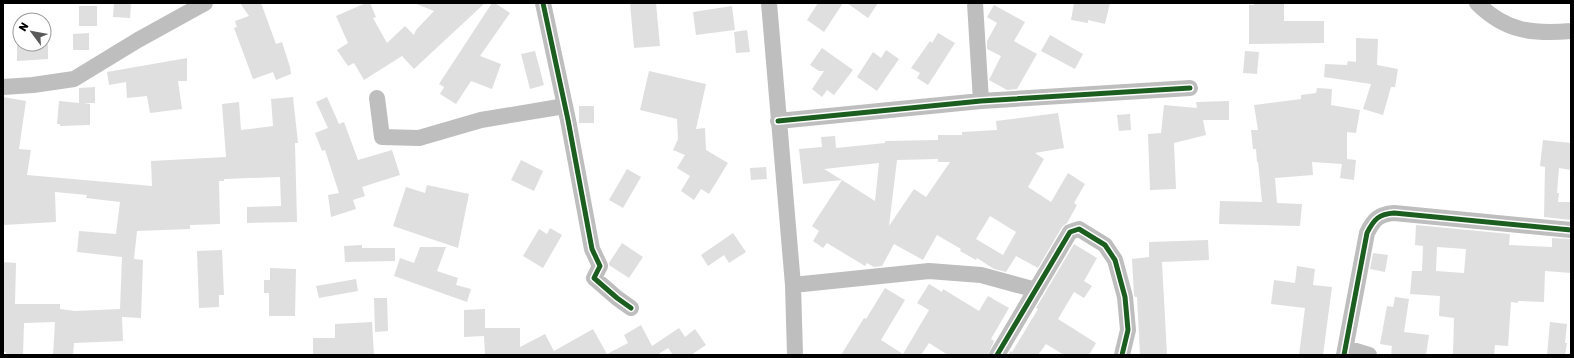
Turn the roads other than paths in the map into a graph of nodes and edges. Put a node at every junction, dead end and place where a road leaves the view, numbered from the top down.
1 (205, 3) edge
2 (544, 3) edge
3 (769, 3) edge
4 (975, 3) edge
5 (1477, 3) edge
6 (1571, 31) edge
7 (3, 87) edge
8 (1190, 88) dead end
9 (377, 98) dead end
10 (981, 101) junction
11 (565, 106) junction
12 (778, 121) junction
13 (1571, 230) edge
14 (793, 285) junction
15 (1036, 290) junction
16 (631, 308) dead end
17 (1345, 351) edge
18 (795, 355) edge
19 (997, 355) edge
20 (1122, 355) edge
21 (1369, 355) edge

1 - 7 street
2 - 11 street
3 - 12 street
4 - 10 street
5 - 6 street
8 - 10 street
9 - 11 street
10 - 12 street
11 - 16 street
12 - 14 street
13 - 17 street
14 - 15 street
14 - 18 street
15 - 19 street
15 - 20 street
17 - 21 street

